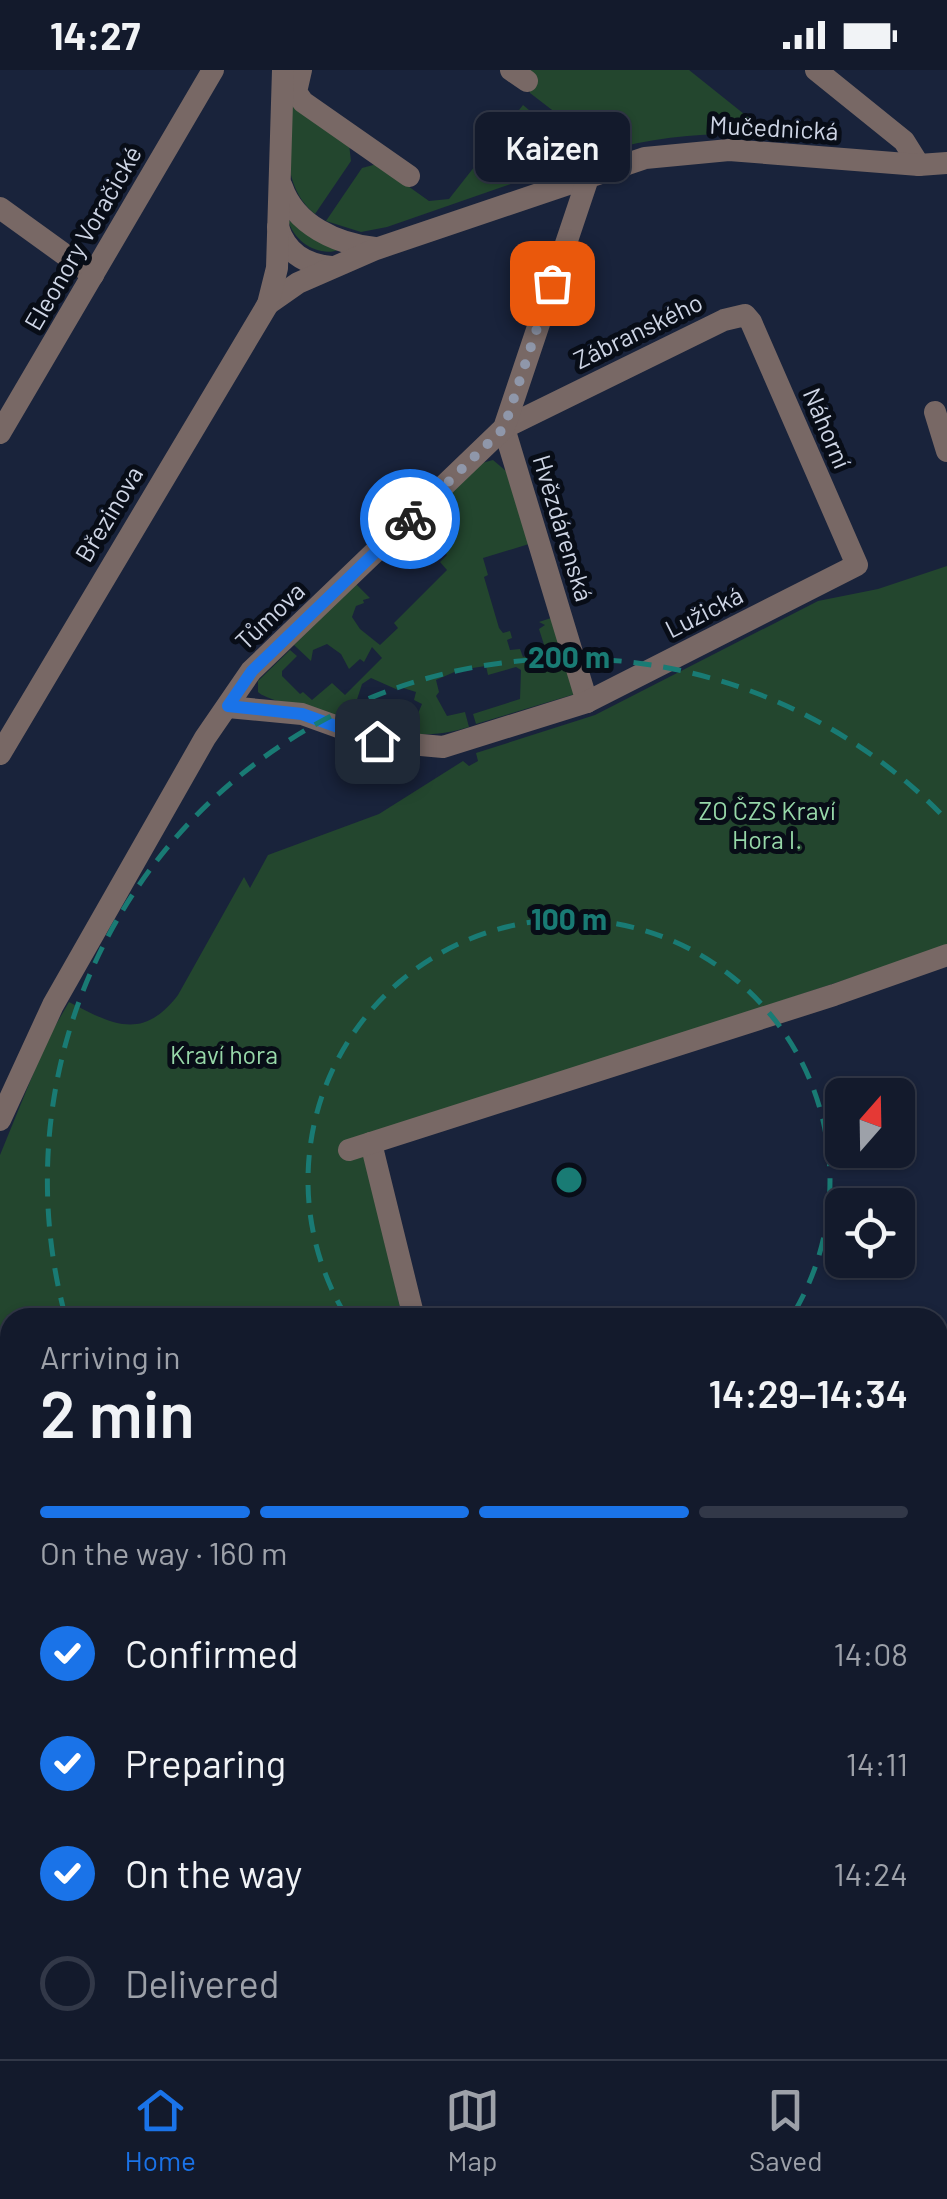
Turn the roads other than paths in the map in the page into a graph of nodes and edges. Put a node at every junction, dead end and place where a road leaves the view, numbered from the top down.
1 (213, 70) edge
2 (283, 70) edge
3 (301, 70) edge
4 (816, 70) edge
5 (947, 163) edge
6 (919, 165) junction
7 (589, 174) junction
8 (409, 176) dead end
9 (281, 183) junction
10 (0, 208) edge
11 (277, 224) junction
12 (376, 248) junction
13 (331, 267) junction
14 (93, 275) junction
15 (268, 304) junction
16 (744, 315) joint
17 (935, 412) dead end
18 (504, 428) junction
19 (0, 434) edge
20 (947, 452) edge
21 (857, 565) joint
22 (588, 702) junction
23 (228, 706) junction
24 (0, 754) edge
25 (947, 956) edge
26 (0, 1120) edge
27 (411, 1308) edge

1 - 14 street, Eleonory Voračické
2 - 9 street
3 - 8 street
4 - 6 street
5 - 6 street, Mučednická
6 - 7 street, Mučednická
7 - 12 street, Mučednická
7 - 18 street, Tůmova
9 - 11 street
9 - 12 street
10 - 14 street
11 - 13 street
11 - 15 street
12 - 13 street, Mučednická
13 - 15 street, Mučednická
14 - 19 street, Eleonory Voračické
15 - 24 street, Březinova
16 - 18 street, Zábranského
16 - 21 street, Náhorní
17 - 20 street
18 - 22 street, Hvězdárenská
18 - 23 street, Tůmova
21 - 22 street, Lužická
22 - 23 street, Lužická
23 - 26 street, Tůmova
25 - 27 street

